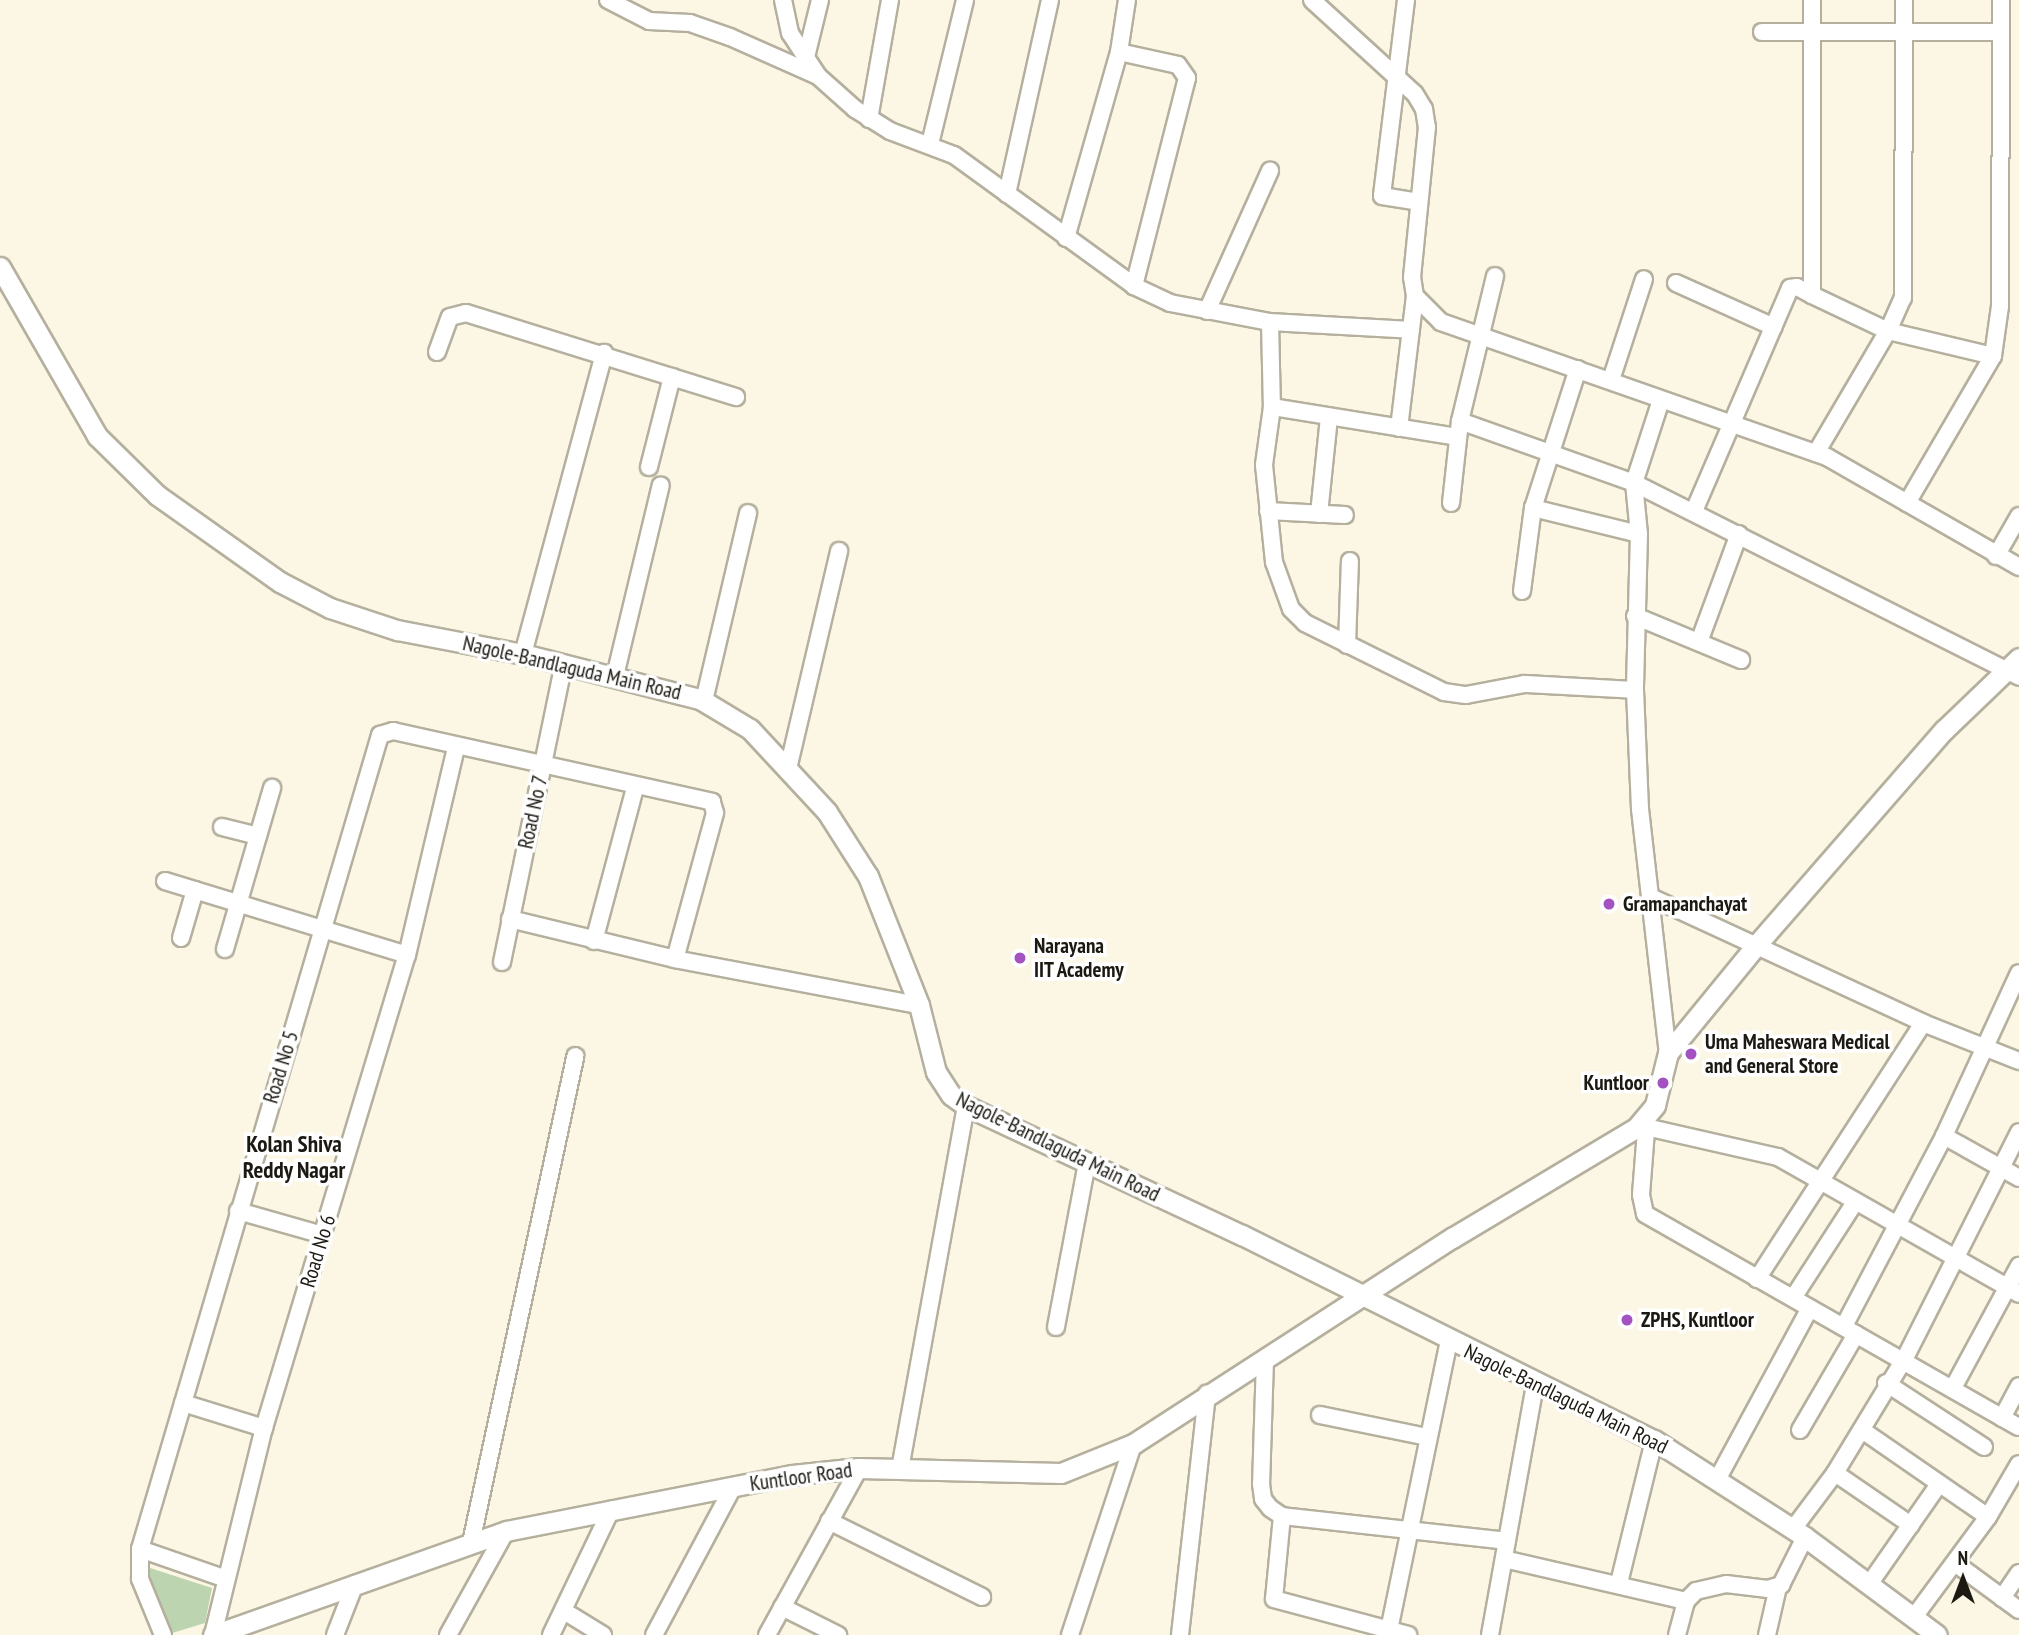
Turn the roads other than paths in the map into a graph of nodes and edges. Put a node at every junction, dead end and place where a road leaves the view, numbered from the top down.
1 (608, 0) edge
2 (783, 0) edge
3 (820, 0) edge
4 (890, 0) edge
5 (965, 0) edge
6 (1050, 0) edge
7 (1127, 0) edge
8 (1312, 0) edge
9 (1406, 0) edge
10 (1812, 0) edge
11 (1904, 0) edge
12 (2001, 0) edge
13 (1762, 32) dead end
14 (1812, 32) junction
15 (2001, 32) junction
16 (1902, 35) junction
17 (1119, 52) junction
18 (806, 57) junction
19 (1394, 75) junction
20 (818, 76) junction
21 (869, 119) junction
22 (930, 144) junction
23 (1270, 171) dead end
24 (1007, 194) junction
25 (1419, 202) junction
26 (1066, 238) junction
27 (0, 267) edge
28 (1495, 276) dead end
29 (1644, 279) dead end
30 (1676, 283) dead end
31 (1134, 286) junction
32 (1812, 295) junction
33 (1415, 296) junction
34 (1207, 311) junction
35 (1270, 322) junction
36 (1774, 327) junction
37 (1411, 330) junction
38 (1888, 331) junction
39 (1479, 334) junction
40 (437, 352) dead end
41 (604, 353) junction
42 (1993, 356) junction
43 (1578, 369) junction
44 (672, 377) junction
45 (1611, 380) junction
46 (736, 397) dead end
47 (1661, 400) junction
48 (1272, 407) junction
49 (1329, 417) junction
50 (1729, 425) junction
51 (1399, 428) junction
52 (1458, 429) junction
53 (1553, 451) junction
54 (1816, 453) junction
55 (649, 467) dead end
56 (1634, 483) junction
57 (661, 485) dead end
58 (1451, 503) dead end
59 (1907, 503) junction
60 (1533, 508) junction
61 (1268, 511) junction
62 (1694, 511) junction
63 (748, 513) dead end
64 (1319, 514) junction
65 (1345, 515) dead end
66 (2019, 516) edge
67 (1639, 534) junction
68 (1739, 534) junction
69 (839, 551) dead end
70 (1996, 556) junction
71 (1350, 561) dead end
72 (2019, 567) edge
73 (1522, 591) dead end
74 (1634, 616) junction
75 (1699, 642) junction
76 (1347, 645) junction
77 (523, 654) junction
78 (1741, 660) dead end
79 (564, 663) junction
80 (2014, 668) edge
81 (615, 676) junction
82 (1634, 690) junction
83 (704, 701) junction
84 (456, 747) junction
85 (543, 765) junction
86 (788, 769) junction
87 (272, 788) dead end
88 (635, 788) junction
89 (222, 827) dead end
90 (258, 836) junction
91 (165, 881) dead end
92 (195, 890) junction
93 (1653, 898) junction
94 (239, 904) junction
95 (510, 919) junction
96 (322, 928) junction
97 (181, 938) dead end
98 (594, 941) junction
99 (1758, 943) junction
100 (225, 949) dead end
101 (407, 955) junction
102 (675, 959) junction
103 (502, 962) dead end
104 (2019, 973) edge
105 (919, 1005) junction
106 (1923, 1023) junction
107 (1985, 1050) junction
108 (1668, 1053) junction
109 (575, 1056) dead end
110 (2019, 1061) edge
111 (966, 1106) junction
112 (1646, 1122) junction
113 (2019, 1132) edge
114 (1944, 1136) junction
115 (1087, 1163) junction
116 (2002, 1167) junction
117 (2019, 1178) edge
118 (1819, 1182) junction
119 (1855, 1202) junction
120 (238, 1210) junction
121 (1898, 1228) junction
122 (323, 1235) junction
123 (1954, 1259) junction
124 (2019, 1266) edge
125 (1757, 1279) junction
126 (2013, 1291) edge
127 (1793, 1298) junction
128 (1364, 1299) junction
129 (1810, 1307) junction
130 (1056, 1326) dead end
131 (1850, 1330) junction
132 (1449, 1341) junction
133 (1905, 1358) junction
134 (1265, 1359) junction
135 (1886, 1383) junction
136 (1535, 1384) junction
137 (2019, 1386) edge
138 (1953, 1388) junction
139 (1207, 1394) junction
140 (183, 1403) junction
141 (1320, 1415) dead end
142 (2002, 1418) junction
143 (2019, 1427) edge
144 (264, 1428) junction
145 (1800, 1430) dead end
146 (1862, 1430) junction
147 (1427, 1437) junction
148 (1654, 1440) junction
149 (1133, 1444) junction
150 (1984, 1447) dead end
151 (2019, 1464) edge
152 (859, 1468) junction
153 (900, 1469) junction
154 (1836, 1473) junction
155 (1718, 1478) junction
156 (1939, 1484) junction
157 (733, 1487) junction
158 (611, 1510) junction
159 (1282, 1516) junction
160 (1988, 1517) junction
161 (829, 1521) junction
162 (1911, 1525) junction
163 (1413, 1530) junction
164 (506, 1531) junction
165 (1799, 1533) junction
166 (1507, 1541) junction
167 (471, 1543) junction
168 (140, 1549) junction
169 (1504, 1559) junction
170 (1955, 1563) junction
171 (2019, 1573) edge
172 (226, 1579) junction
173 (1619, 1583) junction
174 (1870, 1583) junction
175 (355, 1584) junction
176 (1778, 1587) junction
177 (982, 1597) dead end
178 (2002, 1598) junction
179 (1686, 1601) junction
180 (782, 1607) junction
181 (2019, 1610) edge
182 (564, 1611) junction
183 (1914, 1617) junction
184 (1388, 1633) edge
185 (1933, 1634) edge
186 (163, 1635) edge
187 (213, 1635) edge
188 (335, 1635) edge
189 (448, 1635) edge
190 (551, 1635) edge
191 (603, 1635) edge
192 (654, 1635) edge
193 (767, 1635) edge
194 (838, 1635) edge
195 (1070, 1635) edge
196 (1180, 1635) edge
197 (1408, 1635) edge
198 (1490, 1635) edge
199 (1677, 1635) edge
200 (1767, 1635) edge

1 - 20 street
2 - 18 street
3 - 18 street
4 - 21 street
5 - 22 street
6 - 24 street
7 - 17 street
8 - 19 street
9 - 19 street
10 - 14 street
11 - 16 street
12 - 15 street
13 - 14 street
14 - 16 street
14 - 32 street
15 - 16 street
15 - 42 street
16 - 38 street
17 - 26 street
17 - 31 street
18 - 20 street
19 - 25 street
19 - 25 street
20 - 21 street
21 - 22 street
22 - 24 street
23 - 34 street
24 - 26 street
25 - 33 street
26 - 31 street
27 - 77 street, Nagole-Bandlaguda Main Road
28 - 39 street
29 - 45 street
30 - 36 street
31 - 34 street
32 - 36 street
32 - 38 street
33 - 37 street
33 - 39 street
34 - 35 street
35 - 37 street
35 - 48 street
36 - 50 street
37 - 51 street
38 - 42 street
38 - 54 street
39 - 43 street
39 - 52 street
40 - 41 street
41 - 44 street
41 - 77 street
42 - 59 street
43 - 45 street
43 - 53 street
44 - 46 street
44 - 55 street
45 - 47 street
47 - 50 street
47 - 56 street
48 - 49 street
48 - 61 street
49 - 51 street
49 - 64 street
50 - 54 street
50 - 62 street
51 - 52 street
52 - 53 street
52 - 58 street
53 - 56 street
53 - 60 street
54 - 59 street
56 - 62 street
56 - 67 street
57 - 81 street
59 - 70 street
60 - 67 street
60 - 73 street
61 - 64 street
61 - 76 street
62 - 68 street
63 - 83 street
64 - 65 street
66 - 70 street
67 - 74 street
68 - 75 street
68 - 80 street
69 - 86 street
70 - 72 street
71 - 76 street
74 - 75 street
74 - 82 street
75 - 78 street
76 - 82 street
77 - 79 street, Nagole-Bandlaguda Main Road
79 - 81 street, Nagole-Bandlaguda Main Road
79 - 85 street, Road No 7
80 - 99 street
81 - 83 street, Nagole-Bandlaguda Main Road
82 - 93 street
83 - 86 street, Nagole-Bandlaguda Main Road
84 - 85 street
84 - 96 street, Road No 5
84 - 101 street, Road No 6
85 - 88 street
85 - 95 street, Road No 7
86 - 105 street, Nagole-Bandlaguda Main Road
87 - 90 street
88 - 98 street
88 - 102 street
89 - 90 street
90 - 94 street
91 - 92 street
92 - 94 street
92 - 97 street
93 - 99 street
93 - 108 street
94 - 96 street
94 - 100 street
95 - 98 street
95 - 103 street, Road No 7
96 - 101 street
96 - 120 street, Road No 5
98 - 102 street
99 - 106 street
99 - 108 street
101 - 122 street, Road No 6
102 - 105 street
104 - 107 street
105 - 111 street, Nagole-Bandlaguda Main Road
106 - 107 street
106 - 118 street
107 - 110 street
107 - 114 street
108 - 112 street
109 - 167 street
111 - 115 street, Nagole-Bandlaguda Main Road
111 - 153 street
112 - 118 street
112 - 125 street
112 - 128 street, Kuntloor Road
113 - 116 street
114 - 116 street
114 - 121 street
115 - 128 street, Nagole-Bandlaguda Main Road
115 - 130 street
116 - 117 street
116 - 123 street
118 - 119 street
118 - 125 street
119 - 121 street
119 - 127 street
120 - 122 street
120 - 140 street, Road No 5
121 - 123 street
121 - 131 street
122 - 144 street, Road No 6
123 - 126 street
123 - 133 street
124 - 126 street
125 - 127 street
126 - 138 street
127 - 129 street
128 - 132 street, Nagole-Bandlaguda Main Road
128 - 134 street, Kuntloor Road
129 - 131 street
129 - 155 street
131 - 133 street
131 - 145 street
132 - 136 street, Nagole-Bandlaguda Main Road
132 - 147 street
133 - 135 street
133 - 138 street
134 - 139 street, Kuntloor Road
134 - 159 street
135 - 146 street
135 - 150 street
136 - 148 street, Nagole-Bandlaguda Main Road
136 - 166 street
137 - 142 street
138 - 142 street
139 - 149 street, Kuntloor Road
139 - 196 street
140 - 144 street
140 - 168 street, Road No 5
141 - 147 street
142 - 143 street
144 - 172 street, Road No 6
146 - 154 street
146 - 156 street
147 - 163 street
148 - 155 street, Nagole-Bandlaguda Main Road
148 - 173 street
149 - 153 street, Kuntloor Road
149 - 195 street
151 - 160 street
152 - 153 street, Kuntloor Road
152 - 157 street, Kuntloor Road
152 - 161 street
154 - 162 street
154 - 165 street
155 - 165 street, Nagole-Bandlaguda Main Road
156 - 160 street
156 - 162 street
157 - 158 street, Kuntloor Road
157 - 192 street
158 - 164 street, Kuntloor Road
158 - 182 street
159 - 163 street
159 - 184 street
160 - 170 street
161 - 177 street
161 - 180 street
162 - 174 street
163 - 166 street
163 - 184 street
164 - 167 street, Kuntloor Road
164 - 189 street
165 - 174 street, Nagole-Bandlaguda Main Road
165 - 176 street
166 - 169 street
167 - 175 street, Kuntloor Road
168 - 172 street
168 - 186 street, Road No 5
169 - 173 street
169 - 198 street
170 - 178 street
170 - 183 street
171 - 178 street
172 - 187 street, Road No 6
173 - 179 street
174 - 183 street, Nagole-Bandlaguda Main Road
175 - 187 street, Kuntloor Road
175 - 188 street
176 - 179 street
176 - 200 street
178 - 181 street
179 - 199 street
180 - 193 street
180 - 194 street
182 - 190 street
182 - 191 street
183 - 185 street, Nagole-Bandlaguda Main Road
184 - 197 street

